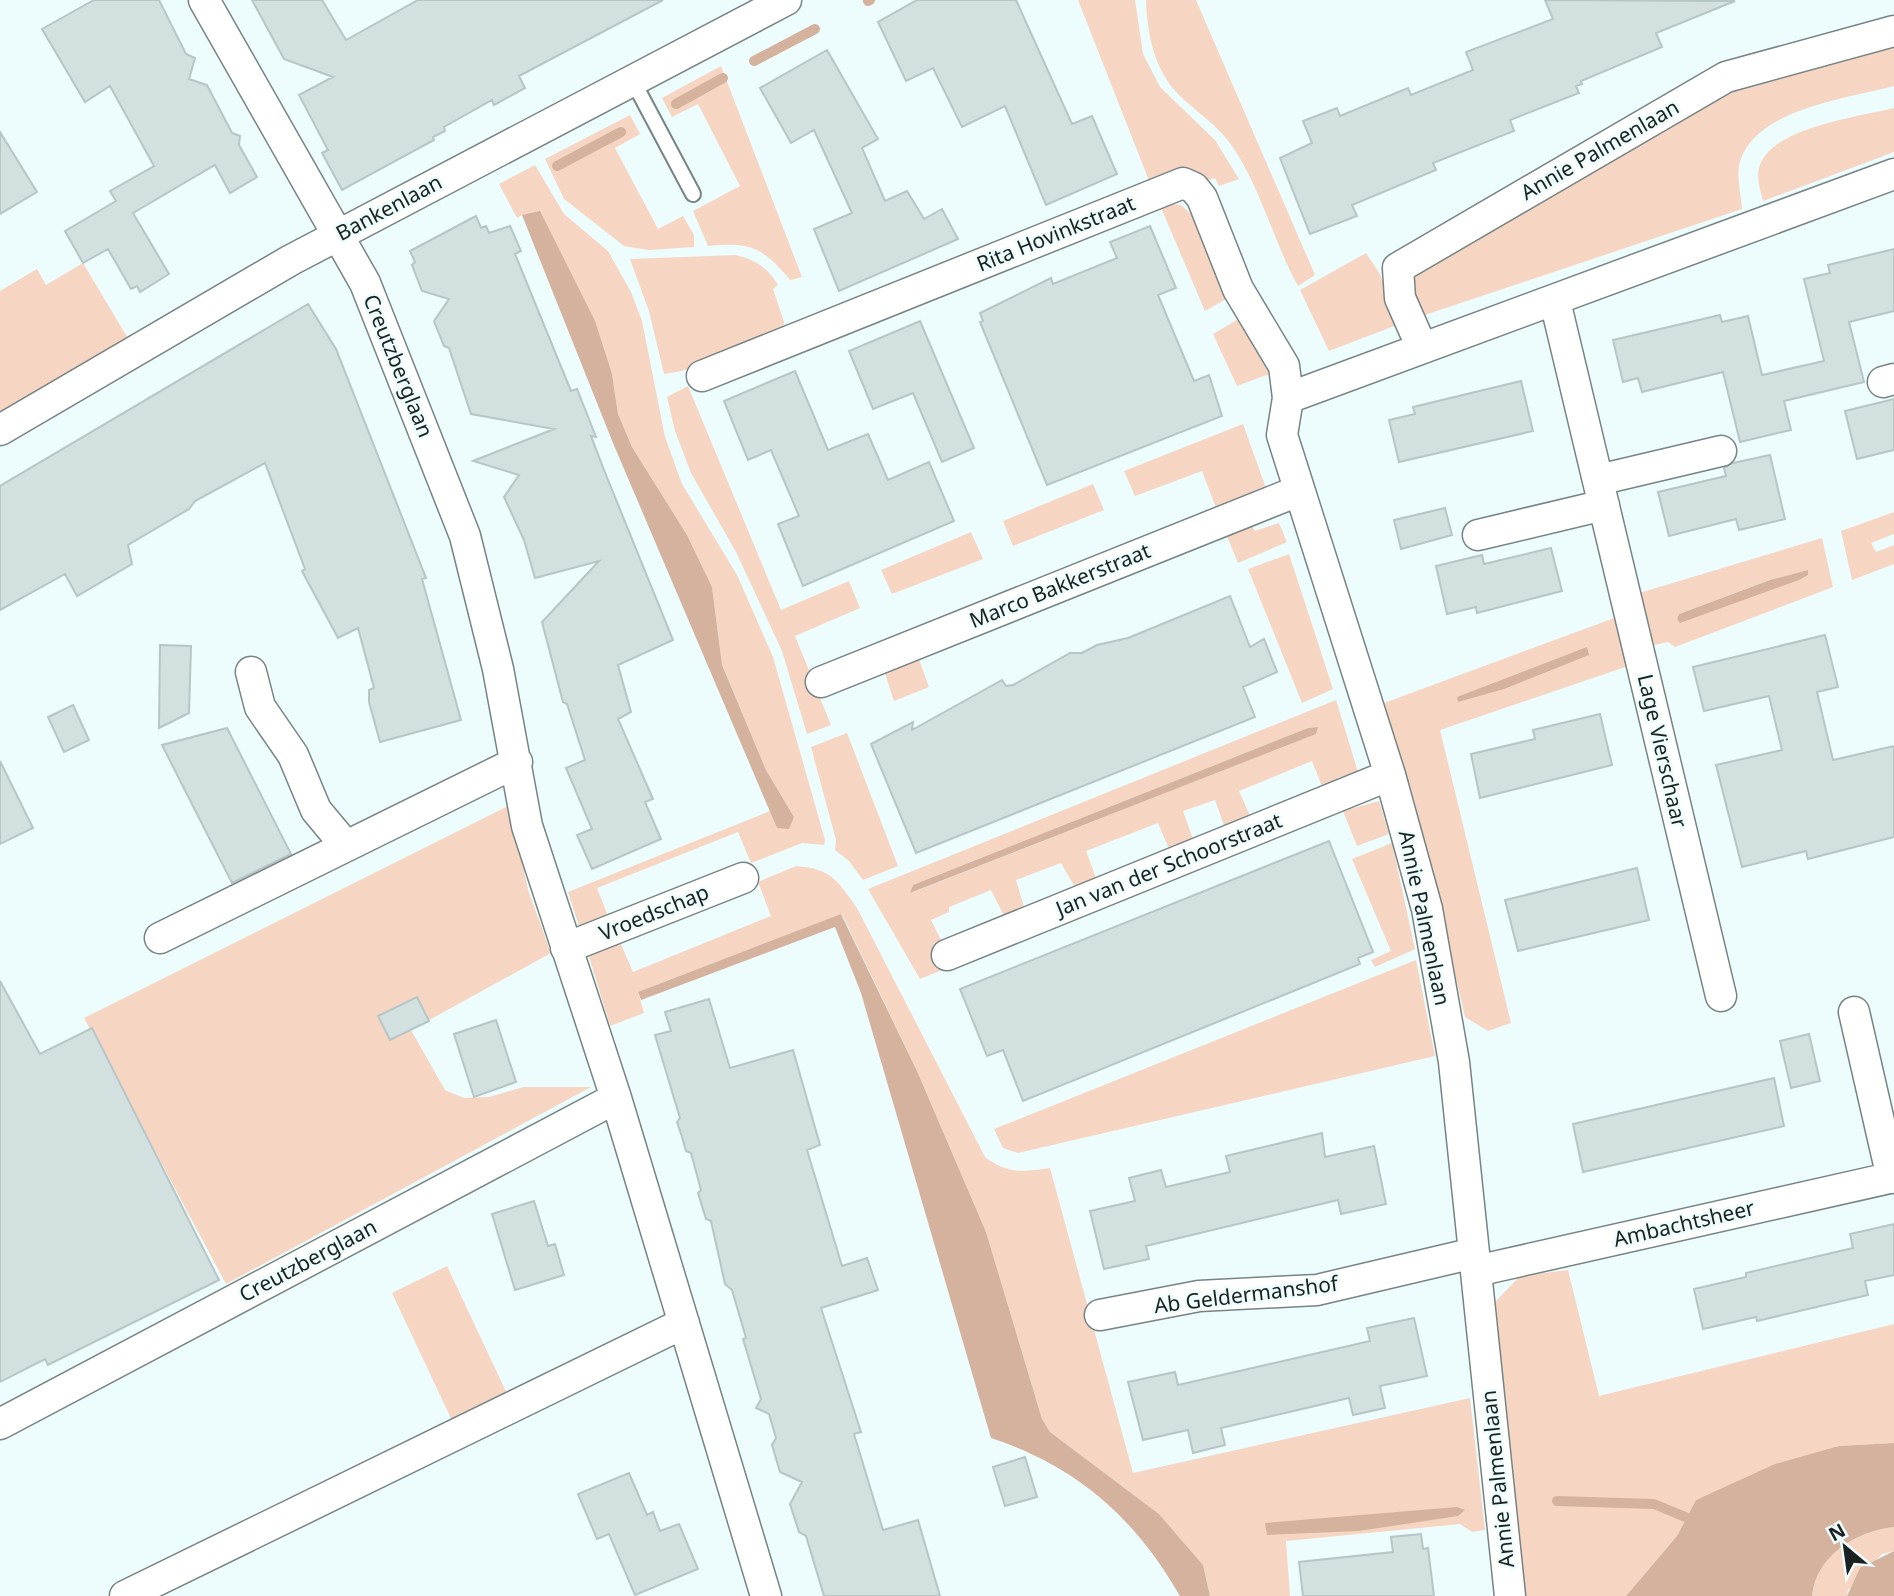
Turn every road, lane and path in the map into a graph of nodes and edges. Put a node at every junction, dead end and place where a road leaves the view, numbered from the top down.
1 (204, 0) edge
2 (786, 0) edge
3 (1894, 31) edge
4 (633, 80) junction
5 (1894, 174) edge
6 (693, 194) dead end
7 (340, 235) junction
8 (1555, 301) junction
9 (1422, 348) junction
10 (702, 376) dead end
11 (1288, 398) junction
12 (0, 430) edge
13 (1721, 451) dead end
14 (1298, 491) junction
15 (1601, 493) junction
16 (1478, 535) dead end
17 (251, 672) dead end
18 (821, 682) dead end
19 (517, 762) junction
20 (1391, 775) junction
21 (346, 846) junction
22 (743, 878) dead end
23 (160, 938) dead end
24 (566, 948) junction
25 (947, 955) dead end
26 (1721, 996) dead end
27 (1854, 1012) dead end
28 (616, 1098) junction
29 (1893, 1178) edge
30 (1475, 1262) junction
31 (1100, 1315) dead end
32 (684, 1323) junction
33 (0, 1424) edge
34 (125, 1596) edge
35 (766, 1596) edge
36 (1510, 1596) edge

1 - 7 street, Creutzberglaan
2 - 4 street, Bankenlaan
3 - 9 street, Annie Palmenlaan
4 - 6 lane
4 - 7 street, Bankenlaan
5 - 8 street
7 - 12 street, Bankenlaan
7 - 19 street, Creutzberglaan
8 - 9 street
8 - 15 street, Lage Vierschaar
9 - 11 street
10 - 11 street, Rita Hovinkstraat
11 - 14 street, Annie Palmenlaan
13 - 15 street
14 - 18 street, Marco Bakkerstraat
14 - 20 street, Annie Palmenlaan
15 - 16 street
15 - 26 street, Lage Vierschaar
17 - 21 street
19 - 21 street
19 - 24 street, Creutzberglaan
20 - 25 street, Jan van der Schoorstraat
20 - 30 street, Annie Palmenlaan
21 - 23 street
22 - 24 street, Vroedschap
24 - 28 street, Creutzberglaan
27 - 29 street, Ambachtsheer
28 - 32 street, Creutzberglaan
28 - 33 street, Creutzberglaan
29 - 30 street, Ambachtsheer
30 - 31 street, Ab Geldermanshof
30 - 36 street, Annie Palmenlaan
32 - 34 street
32 - 35 street, Creutzberglaan

